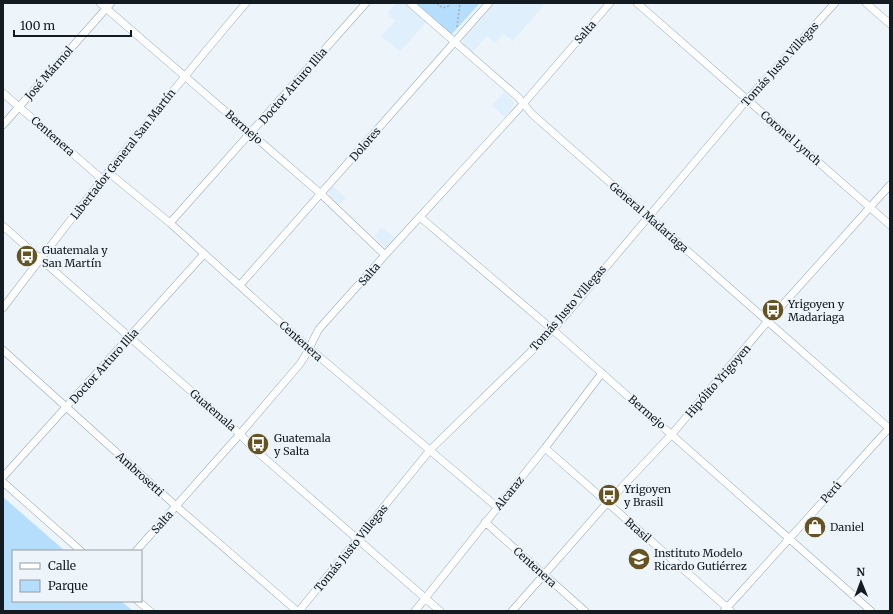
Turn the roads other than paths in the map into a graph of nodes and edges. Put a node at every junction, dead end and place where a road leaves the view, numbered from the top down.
1 (100, 3) edge
2 (246, 3) edge
3 (366, 3) edge
4 (410, 3) edge
5 (489, 3) edge
6 (610, 3) edge
7 (637, 3) edge
8 (835, 3) edge
9 (866, 3) edge
10 (109, 6) edge
11 (890, 24) edge
12 (455, 42) junction
13 (185, 75) junction
14 (3, 93) edge
15 (748, 100) junction
16 (524, 103) junction
17 (19, 107) junction
18 (3, 125) edge
19 (251, 133) junction
20 (108, 172) junction
21 (102, 179) junction
22 (890, 185) edge
23 (321, 194) junction
24 (870, 208) junction
25 (647, 216) junction
26 (420, 217) junction
27 (170, 223) junction
28 (890, 225) edge
29 (3, 226) edge
30 (204, 254) junction
31 (385, 255) junction
32 (40, 258) junction
33 (240, 285) junction
34 (3, 308) edge
35 (768, 322) junction
36 (552, 330) junction
37 (130, 337) junction
38 (309, 348) junction
39 (3, 350) edge
40 (602, 373) junction
41 (66, 408) junction
42 (890, 428) edge
43 (240, 434) junction
44 (672, 434) junction
45 (545, 448) junction
46 (430, 450) junction
47 (3, 477) edge
48 (3, 482) edge
49 (607, 503) junction
50 (176, 506) junction
51 (497, 507) junction
52 (485, 522) junction
53 (358, 538) junction
54 (790, 538) junction
55 (80, 550) edge
56 (137, 550) edge
57 (545, 575) junction
58 (425, 597) junction
59 (139, 602) edge
60 (727, 610) edge
61 (150, 611) edge
62 (298, 611) edge
63 (415, 611) edge
64 (440, 611) edge
65 (512, 611) edge
66 (585, 611) edge
67 (871, 611) edge

1 - 10 street, Bermejo
2 - 13 street, Libertador General San Martín
3 - 19 street, Doctor Arturo Illia
4 - 12 street, General Madariaga
5 - 12 street, Dolores
6 - 16 street, Salta
7 - 15 street, Coronel Lynch
8 - 15 street, Tomás Justo Villegas
9 - 11 street
10 - 13 street, Bermejo
10 - 17 street, José Mármol
12 - 16 street, General Madariaga
12 - 23 street, Dolores
13 - 19 street, Bermejo
13 - 20 street, Libertador General San Martín
14 - 17 street, Centenera
15 - 24 street, Coronel Lynch
15 - 25 street, Tomás Justo Villegas
16 - 25 street, General Madariaga
16 - 26 street, Salta
17 - 18 street, José Mármol
17 - 21 street, Centenera
19 - 23 street, Bermejo
19 - 27 street, Doctor Arturo Illia
20 - 21 street, Libertador General San Martín
20 - 27 street, Centenera
21 - 32 street, Libertador General San Martín
22 - 24 street, Hipólito Yrigoyen
23 - 31 street, Bermejo
23 - 33 street, Dolores
24 - 28 street, Coronel Lynch
24 - 35 street, Hipólito Yrigoyen
25 - 35 street, General Madariaga
25 - 36 street, Tomás Justo Villegas
26 - 31 street, Salta
26 - 36 street, Bermejo
27 - 30 street, Centenera
29 - 32 street, Guatemala
30 - 33 street, Centenera
30 - 37 street, Doctor Arturo Illia
31 - 38 street, Salta
32 - 34 street, Libertador General San Martín
32 - 37 street, Guatemala
33 - 38 street, Centenera
35 - 42 street, General Madariaga
35 - 44 street, Hipólito Yrigoyen
36 - 40 street, Bermejo
36 - 46 street, Tomás Justo Villegas
37 - 41 street, Doctor Arturo Illia
37 - 43 street, Guatemala
38 - 43 street, Salta
38 - 46 street, Centenera
39 - 41 street, Ambrosetti
40 - 44 street, Bermejo
40 - 45 street, Alcaraz
41 - 47 street, Doctor Arturo Illia
41 - 50 street, Ambrosetti
42 - 54 street, Perú
43 - 50 street, Salta
43 - 53 street, Guatemala
44 - 49 street, Hipólito Yrigoyen
44 - 54 street, Bermejo
45 - 49 street, Brasil
45 - 51 street, Alcaraz
46 - 51 street, Centenera
46 - 53 street, Tomás Justo Villegas
48 - 55 street
49 - 57 street, Hipólito Yrigoyen
49 - 60 street, Brasil
50 - 56 street, Salta
50 - 62 street, Ambrosetti
51 - 52 street, Alcaraz
52 - 57 street, Centenera
52 - 58 street, Alcaraz
53 - 58 street, Guatemala
53 - 62 street, Tomás Justo Villegas
54 - 60 street, Perú
54 - 67 street, Bermejo
57 - 65 street, Hipólito Yrigoyen
57 - 66 street, Centenera
58 - 63 street, Alcaraz
58 - 64 street, Guatemala
59 - 61 street

